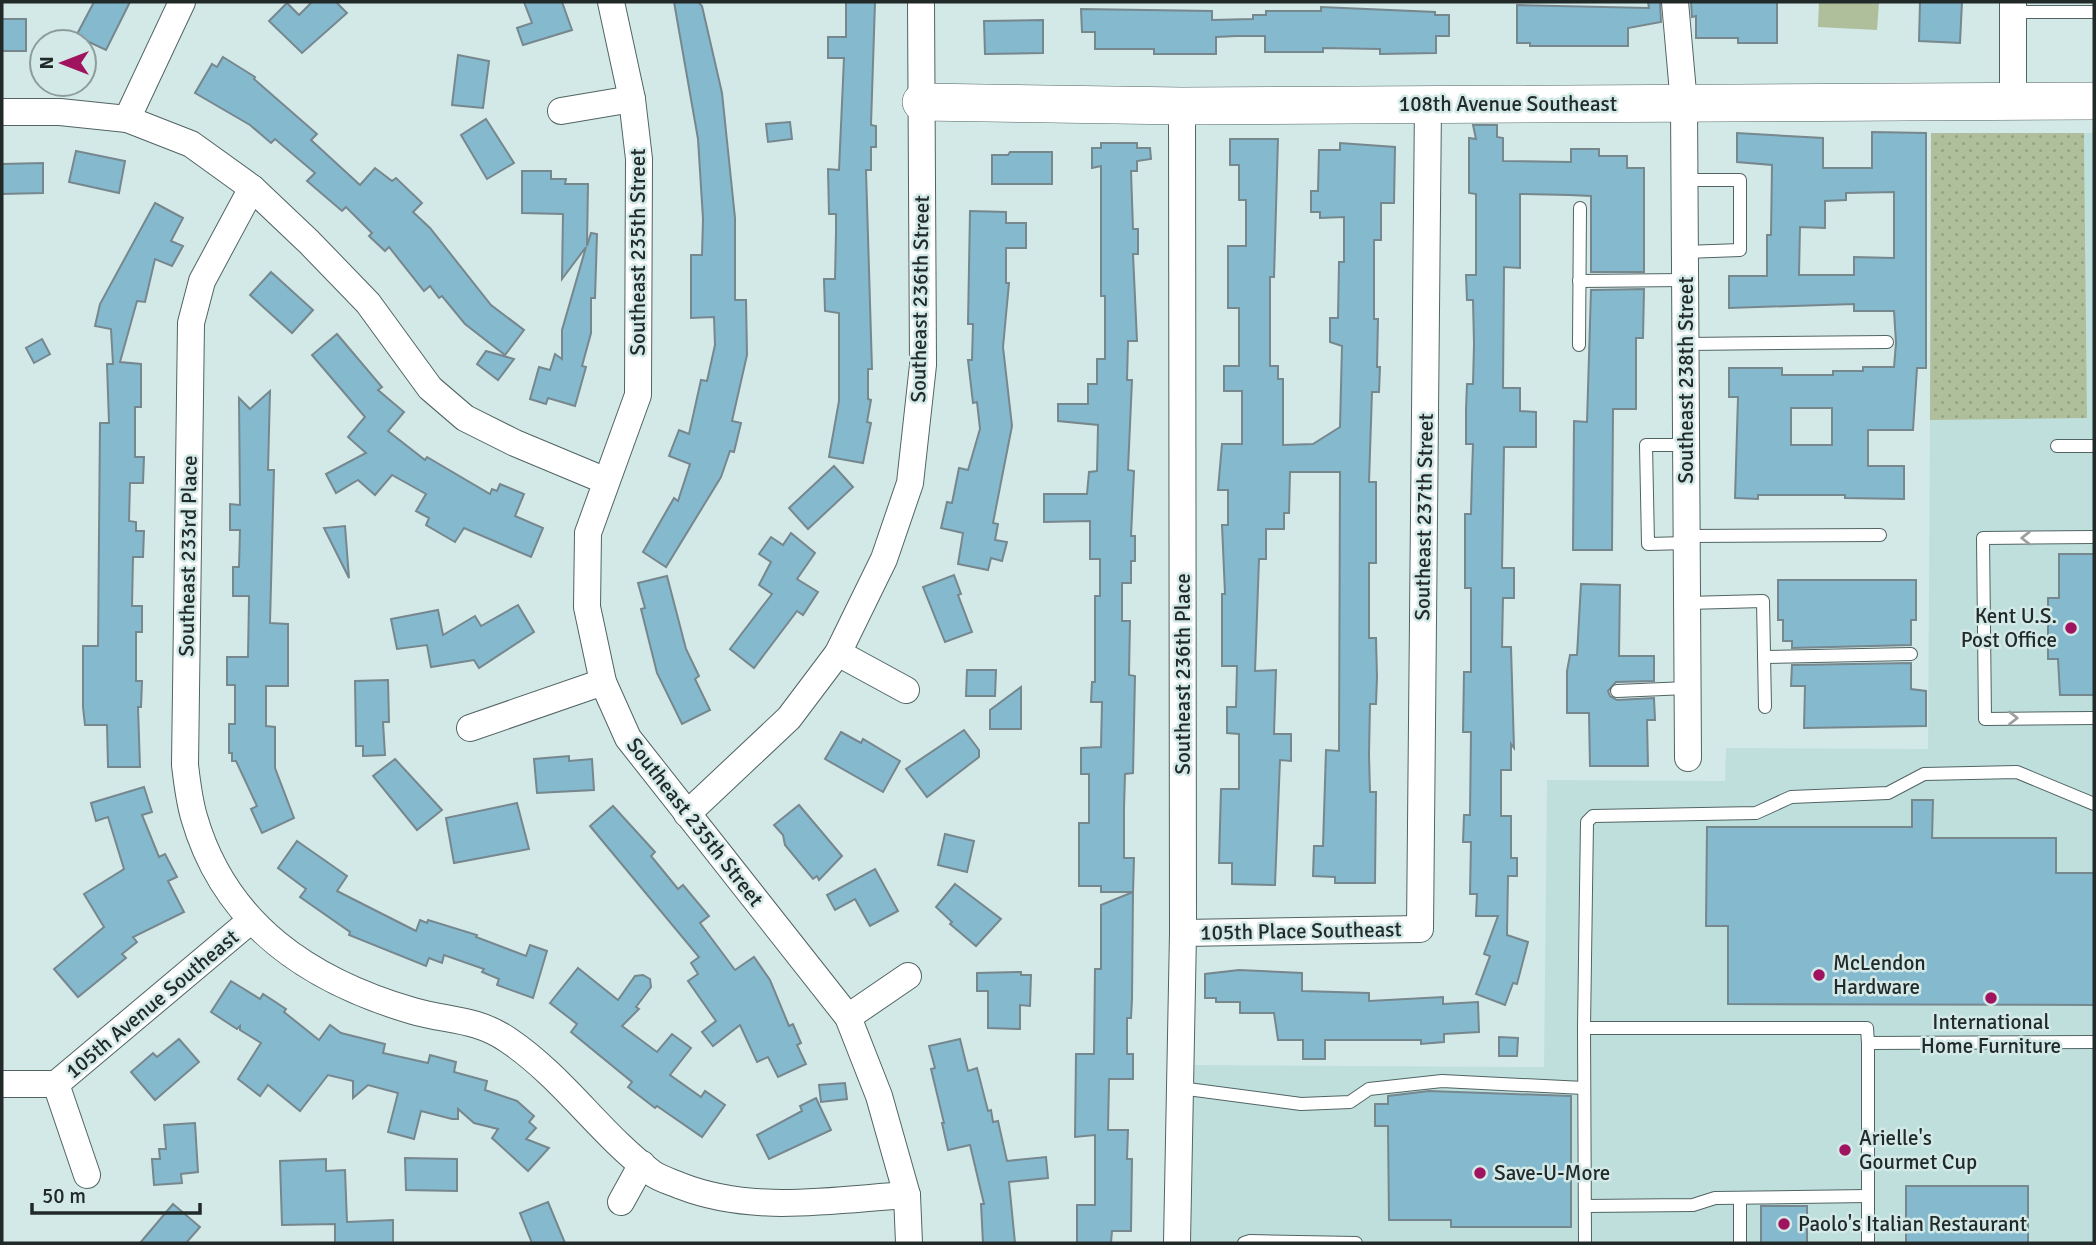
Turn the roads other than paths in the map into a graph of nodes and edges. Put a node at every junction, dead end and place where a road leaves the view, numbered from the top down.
1 (182, 2) edge
2 (611, 2) edge
3 (922, 2) edge
4 (1675, 2) edge
5 (2013, 7) edge
6 (2094, 12) edge
7 (632, 99) junction
8 (2013, 101) junction
9 (2094, 101) edge
10 (921, 102) junction
11 (1428, 104) junction
12 (1684, 104) junction
13 (1182, 106) junction
14 (561, 111) dead end
15 (2, 112) edge
16 (127, 119) junction
17 (1685, 180) junction
18 (252, 188) junction
19 (1580, 208) dead end
20 (1685, 252) junction
21 (1685, 280) junction
22 (1579, 281) junction
23 (1887, 342) dead end
24 (1685, 344) junction
25 (1578, 345) dead end
26 (1686, 445) junction
27 (2057, 446) dead end
28 (2094, 446) edge
29 (606, 481) junction
30 (1880, 535) dead end
31 (2094, 537) edge
32 (1687, 540) junction
33 (1687, 603) junction
34 (838, 653) junction
35 (1911, 654) dead end
36 (1764, 657) junction
37 (603, 682) junction
38 (1687, 688) junction
39 (906, 690) dead end
40 (1617, 691) dead end
41 (1765, 707) dead end
42 (2094, 718) edge
43 (470, 728) dead end
44 (1688, 758) dead end
45 (2094, 804) edge
46 (687, 814) junction
47 (250, 921) junction
48 (1420, 929) joint
49 (1183, 933) junction
50 (908, 976) dead end
51 (848, 1017) junction
52 (1584, 1028) junction
53 (2094, 1042) edge
54 (1868, 1043) junction
55 (2, 1084) edge
56 (56, 1084) junction
57 (1180, 1088) junction
58 (1584, 1088) junction
59 (642, 1164) junction
60 (87, 1175) dead end
61 (907, 1195) junction
62 (1868, 1196) junction
63 (1740, 1198) junction
64 (621, 1202) dead end
65 (1585, 1206) junction
66 (909, 1243) edge
67 (1177, 1243) edge
68 (1244, 1243) edge
69 (1356, 1243) edge
70 (1585, 1243) edge
71 (1740, 1243) edge
72 (1868, 1243) edge

1 - 16 street
2 - 7 street, Southeast 235th Street
3 - 10 street, Southeast 236th Street
4 - 12 street, Southeast 238th Street
5 - 6 lane
5 - 8 street
7 - 14 street
7 - 29 street, Southeast 235th Street
8 - 9 street, 108th Avenue Southeast
8 - 12 street, 108th Avenue Southeast
10 - 13 street, 108th Avenue Southeast
10 - 34 street, Southeast 236th Street
11 - 12 street, 108th Avenue Southeast
11 - 13 street, 108th Avenue Southeast
11 - 48 street, Southeast 237th Street
12 - 17 street, Southeast 238th Street
13 - 49 street, Southeast 236th Place
15 - 16 street
16 - 18 street
17 - 20 street, Southeast 238th Street
17 - 20 lane
18 - 29 street
18 - 47 street, Southeast 233rd Place
19 - 22 lane
20 - 21 street, Southeast 238th Street
21 - 22 lane
21 - 24 street, Southeast 238th Street
22 - 25 lane
23 - 24 lane
24 - 26 street, Southeast 238th Street
26 - 32 street, Southeast 238th Street
26 - 32 lane
27 - 28 lane
29 - 37 street, Southeast 235th Street
30 - 32 lane
31 -> 42 lane
32 - 33 street, Southeast 238th Street
33 - 36 lane
33 - 38 street, Southeast 238th Street
34 - 39 street
34 - 46 street, Southeast 236th Street
35 - 36 lane
36 - 41 lane
37 - 43 street
37 - 46 street, Southeast 235th Street
38 - 40 lane
38 - 44 street, Southeast 238th Street
45 - 52 lane
46 - 51 street, Southeast 235th Street
47 - 56 street, 105th Avenue Southeast
47 - 59 street, 105th Avenue Southeast
48 - 49 street, 105th Place Southeast
49 - 57 street, Southeast 236th Place
50 - 51 street
51 - 61 street, Southeast 235th Street
52 - 54 lane
52 - 58 lane
53 - 54 lane
54 - 62 lane
55 - 56 street
56 - 60 street, 105th Avenue Southeast
57 - 58 lane
57 - 67 street, Southeast 236th Place
58 - 65 lane
59 - 61 street, 105th Avenue Southeast
59 - 64 street
61 - 66 street, Southeast 235th Street
62 - 63 lane
62 - 72 lane
63 - 65 lane
63 - 71 lane
65 - 70 lane
68 - 69 lane

